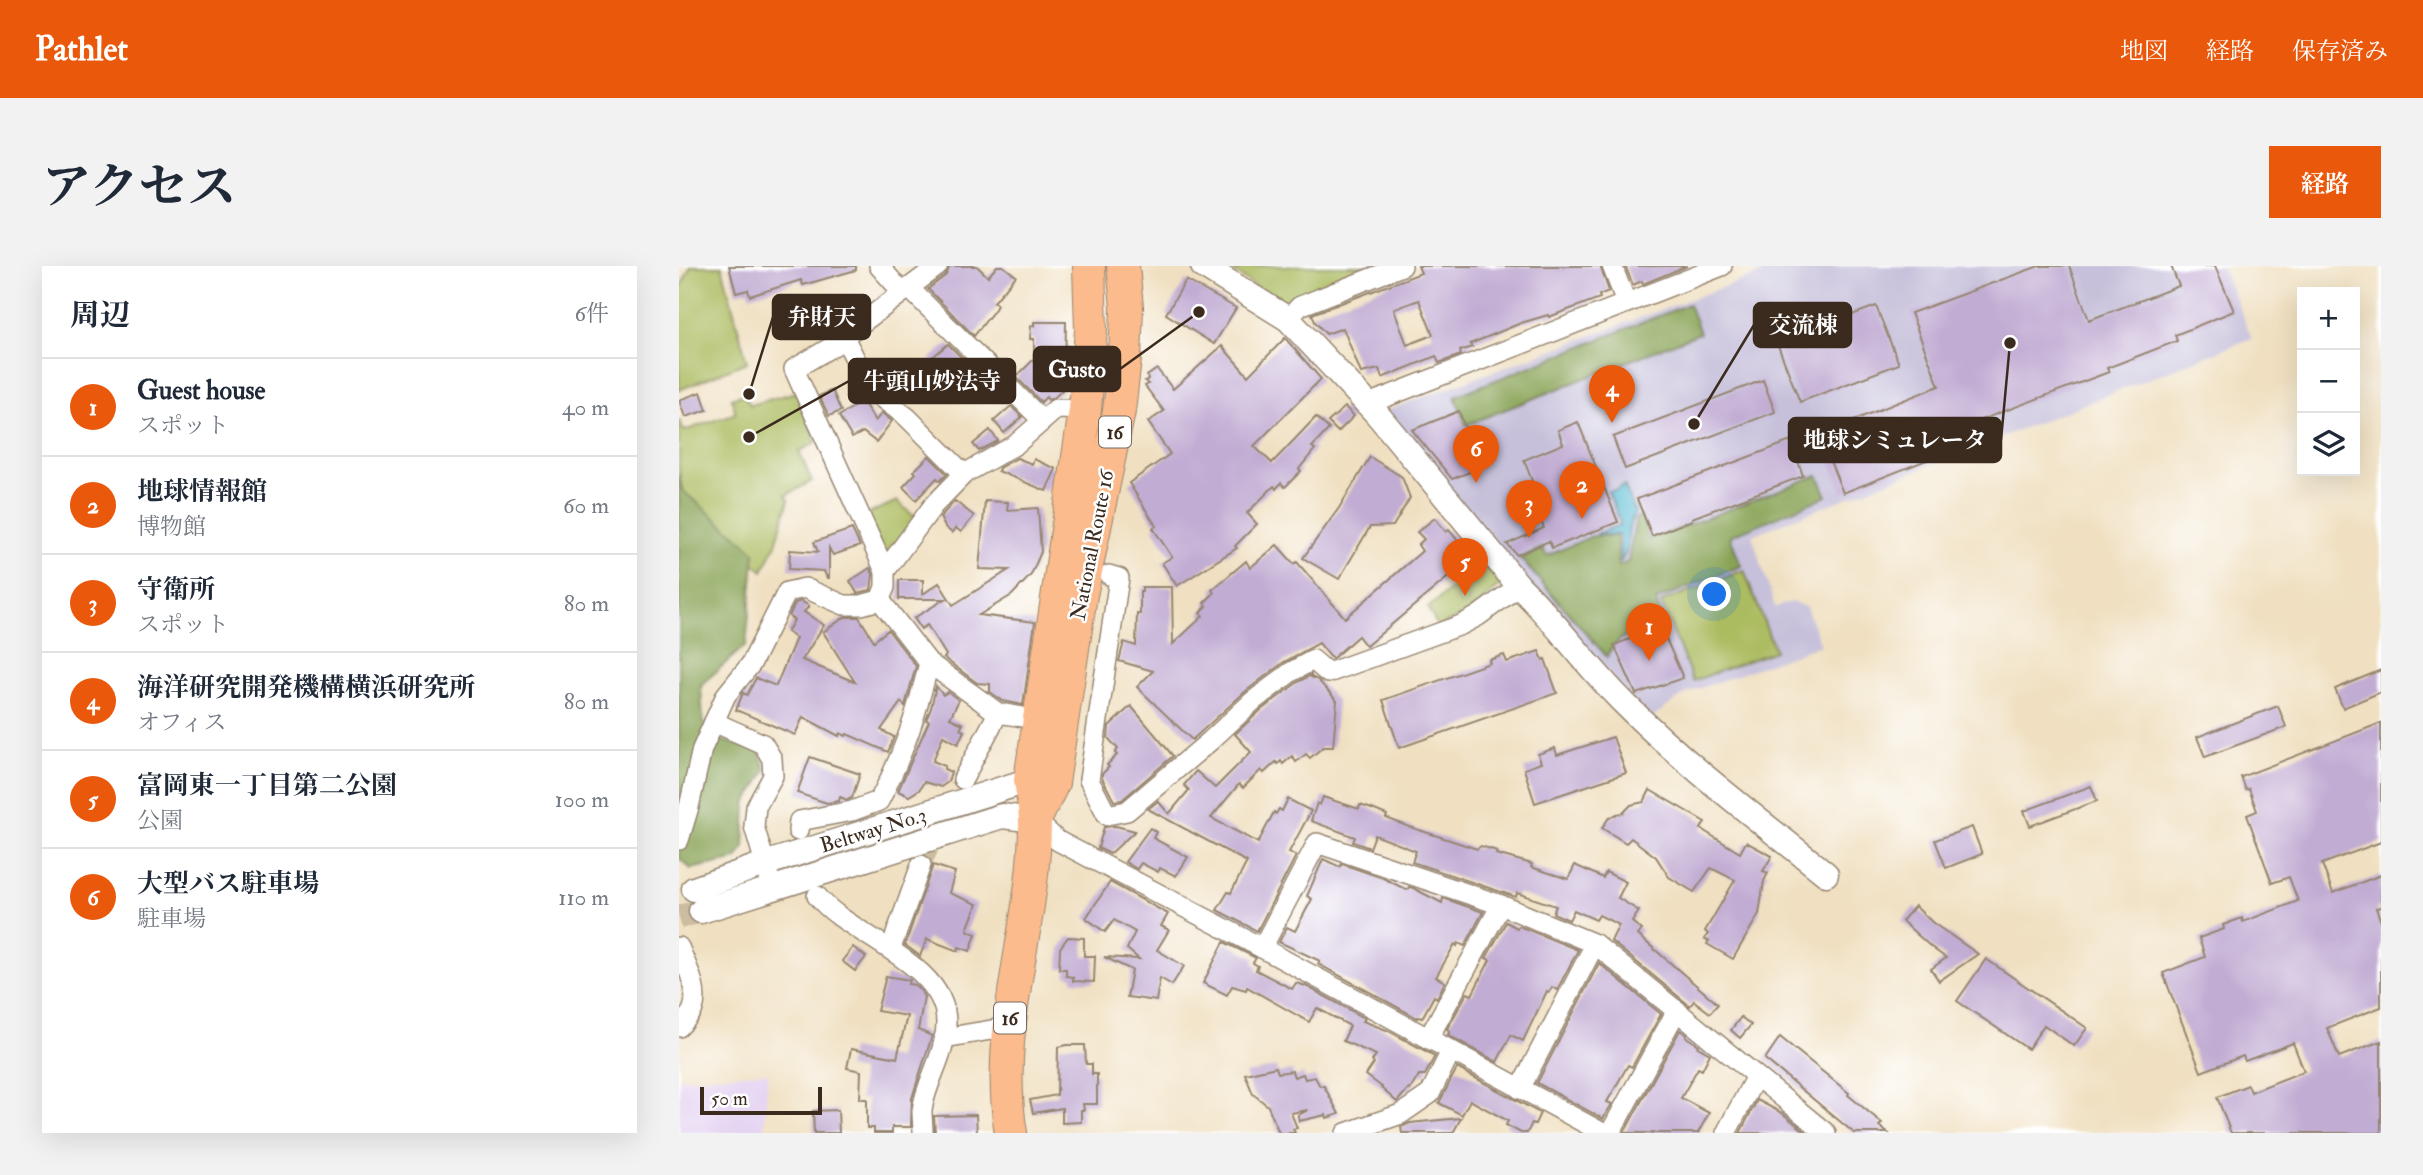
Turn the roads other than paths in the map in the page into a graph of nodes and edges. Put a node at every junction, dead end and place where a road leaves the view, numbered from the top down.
1 (879, 266) edge
2 (938, 266) edge
3 (1089, 266) edge
4 (1123, 266) edge
5 (1203, 266) edge
6 (1402, 266) edge
7 (1612, 266) edge
8 (1714, 267) edge
9 (906, 290) junction
10 (1626, 302) junction
11 (1288, 319) junction
12 (845, 339) junction
13 (1368, 404) junction
14 (1085, 410) junction
15 (1042, 420) junction
16 (964, 474) junction
17 (885, 571) junction
18 (1109, 575) dead end
19 (1519, 586) junction
20 (880, 600) junction
21 (929, 663) junction
22 (997, 713) junction
23 (714, 722) junction
24 (1052, 722) junction
25 (963, 779) tunnel mouth
26 (1042, 781) junction
27 (1035, 820) junction
28 (799, 831) dead end
29 (679, 840) edge
30 (764, 864) junction
31 (921, 865) tunnel mouth
32 (1826, 874) dead end
33 (773, 887) junction
34 (817, 896) dead end
35 (1501, 905) junction
36 (1595, 944) junction
37 (679, 947) edge
38 (891, 948) junction
39 (1262, 948) junction
40 (1677, 1010) junction
41 (679, 1027) edge
42 (1009, 1030) junction
43 (944, 1038) junction
44 (1428, 1039) junction
45 (1451, 1051) junction
46 (1756, 1076) junction
47 (1520, 1089) junction
48 (923, 1133) edge
49 (1011, 1133) edge
50 (1346, 1133) edge
51 (1603, 1133) edge
52 (1610, 1133) edge
53 (1726, 1133) edge
54 (1826, 1133) edge

1 - 9 street
2 - 9 street
3 - 14 highway, National Route 16 / 16
4 - 24 highway, National Route 16 / 16
5 - 11 street
6 - 11 street
7 - 10 street
8 - 10 street
9 - 12 street
9 - 15 street
10 - 13 street
11 - 13 street
12 - 16 street
12 - 17 street
13 - 19 street
14 - 15 street
14 - 24 highway, National Route 16 / 16
15 - 16 street
16 - 17 street
17 - 20 street
18 - 19 street
19 - 32 street
20 - 21 street
20 - 23 street
21 - 22 street
21 - 28 street
22 - 24 street
22 - 25 street
23 - 29 street
23 - 30 street
24 - 26 highway, National Route 16 / 16
26 - 27 highway, National Route 16 / 16
26 - 30 street, Beltway No.3
27 - 33 street, Beltway No.3
27 - 39 street
27 - 42 highway, National Route 16 / 16
30 - 33 street
30 - 33 street, Beltway No.3
31 - 38 street
34 - 38 street
35 - 36 street
35 - 39 street
35 - 44 street
36 - 40 street
36 - 47 street
37 - 41 street
38 - 43 street
39 - 44 street
40 - 46 street
40 - 52 street
42 - 43 street
42 - 49 highway, National Route 16 / 16
43 - 48 street
44 - 45 street
45 - 47 street
45 - 50 street
46 - 53 street
46 - 54 street
47 - 51 street

